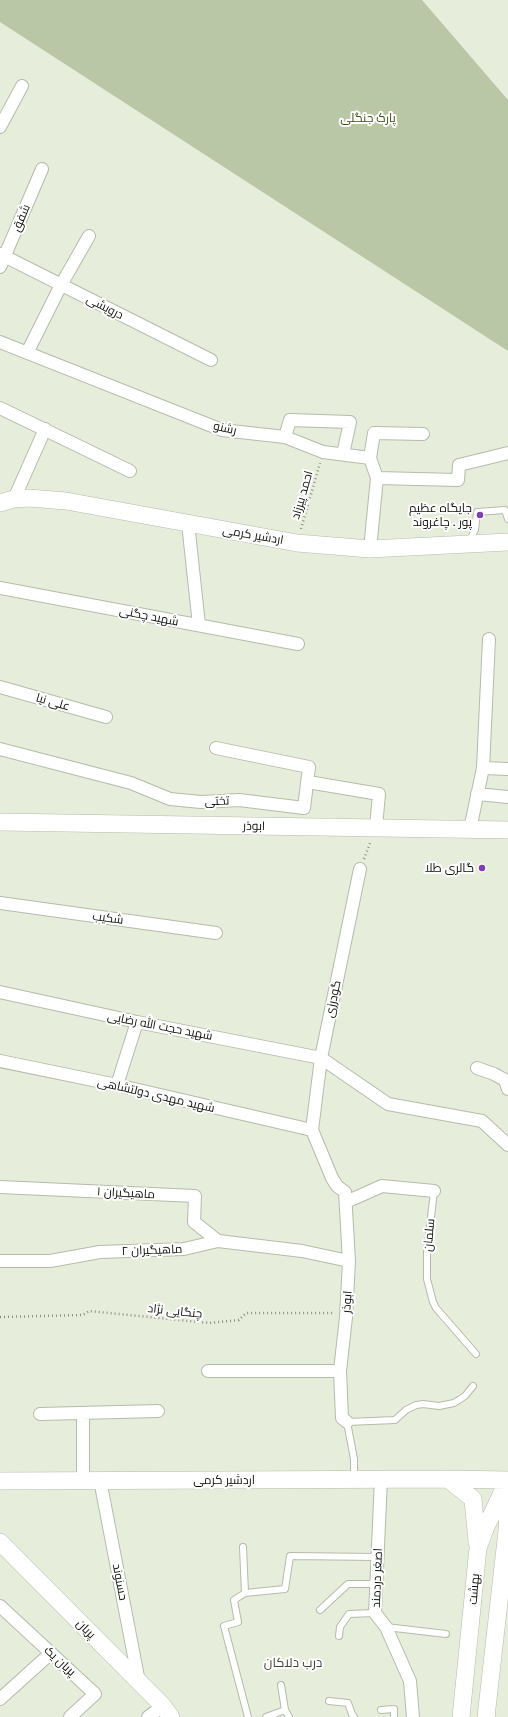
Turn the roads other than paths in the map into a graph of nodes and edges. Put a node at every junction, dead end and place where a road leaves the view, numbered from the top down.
1 (22, 86) dead end
2 (0, 127) edge
3 (42, 169) dead end
4 (89, 236) dead end
5 (2, 259) edge
6 (61, 285) junction
7 (0, 342) edge
8 (27, 353) junction
9 (211, 360) dead end
10 (0, 408) edge
11 (45, 430) junction
12 (423, 434) dead end
13 (285, 437) junction
14 (343, 454) junction
15 (508, 454) edge
16 (370, 458) junction
17 (130, 471) dead end
18 (377, 478) junction
19 (7, 501) edge
20 (508, 519) edge
21 (188, 523) junction
22 (508, 542) edge
23 (468, 544) junction
24 (370, 549) junction
25 (0, 588) edge
26 (199, 625) junction
27 (489, 639) dead end
28 (298, 644) dead end
29 (0, 687) edge
30 (106, 717) dead end
31 (216, 748) dead end
32 (0, 749) edge
33 (483, 768) junction
34 (508, 769) edge
35 (308, 782) junction
36 (477, 794) junction
37 (508, 797) edge
38 (0, 822) edge
39 (376, 827) junction
40 (470, 829) junction
41 (508, 830) edge
42 (360, 869) road end
43 (0, 903) edge
44 (216, 933) dead end
45 (0, 992) edge
46 (137, 1022) junction
47 (321, 1058) junction
48 (0, 1061) edge
49 (477, 1068) dead end
50 (117, 1085) junction
51 (508, 1089) edge
52 (312, 1130) junction
53 (508, 1145) edge
54 (0, 1187) edge
55 (434, 1191) joint
56 (346, 1202) junction
57 (218, 1241) junction
58 (0, 1261) edge
59 (349, 1261) junction
60 (476, 1354) dead end
61 (208, 1371) dead end
62 (340, 1371) junction
63 (473, 1386) dead end
64 (158, 1411) dead end
65 (83, 1413) junction
66 (40, 1414) dead end
67 (346, 1422) junction
68 (354, 1479) junction
69 (381, 1479) junction
70 (448, 1479) junction
71 (83, 1480) junction
72 (100, 1480) junction
73 (508, 1480) edge
74 (0, 1481) edge
75 (508, 1494) edge
76 (508, 1506) edge
77 (0, 1542) edge
78 (243, 1547) dead end
79 (478, 1548) junction
80 (378, 1557) junction
81 (377, 1584) junction
82 (245, 1593) junction
83 (0, 1606) edge
84 (320, 1610) dead end
85 (375, 1613) junction
86 (386, 1627) junction
87 (446, 1634) dead end
88 (339, 1636) dead end
89 (51, 1653) junction
90 (139, 1683) junction
91 (281, 1685) dead end
92 (463, 1695) junction
93 (488, 1698) junction
94 (0, 1699) edge
95 (329, 1702) dead end
96 (285, 1710) junction
97 (381, 1710) dead end
98 (167, 1711) edge
99 (70, 1717) edge
100 (148, 1717) edge
101 (248, 1717) edge
102 (266, 1717) edge
103 (289, 1717) edge
104 (354, 1717) edge
105 (394, 1717) edge
106 (413, 1717) edge
107 (461, 1717) edge
108 (486, 1717) edge

1 - 2 street
3 - 5 street, شفق
4 - 6 street
5 - 6 street, درویشی
6 - 8 street
6 - 9 street, درویشی
7 - 8 street, رشنو
8 - 13 street, رشنو
10 - 11 street
11 - 17 street
11 - 19 street
12 - 16 street
13 - 14 street, رشنو
13 - 14 street
14 - 16 street, رشنو
15 - 18 street
16 - 18 street
18 - 24 street
19 - 21 main road, اردشیر کرمی
20 - 23 lane
21 - 24 main road, اردشیر کرمی
21 - 26 street
22 - 23 main road, اردشیر کرمی
23 - 24 main road, اردشیر کرمی
25 - 26 street, شهید چگنی
26 - 28 street, شهید چگنی
27 - 33 street
29 - 30 street, علی نیا
31 - 35 street, تختی
32 - 35 street, تختی
33 - 34 street
33 - 36 street
35 - 39 street
36 - 37 street
36 - 40 street
38 - 39 main road, ابوذر
39 - 40 main road, ابوذر
40 - 41 main road, ابوذر
42 - 47 street, گودرزی
43 - 44 street, شکیب
45 - 46 street, شهید حجت الله رضایی
46 - 47 street, شهید حجت الله رضایی
46 - 50 street
47 - 52 street, گودرزی
47 - 53 street
48 - 50 street, شهید مهدی دولتشاهی
49 - 51 street
50 - 52 street, شهید مهدی دولتشاهی
52 - 56 street, ابوذر
54 - 57 street, ماهیگیران ۱
55 - 56 street, سلمان
55 - 60 lane, سلمان
56 - 59 street, ابوذر
57 - 58 street, ماهیگیران ۲
57 - 59 street, ماهیگیران ۲
59 - 62 street, ابوذر
61 - 62 street
62 - 67 street, ابوذر
63 - 67 lane
64 - 65 street
65 - 66 street
65 - 71 street
67 - 68 lane, ابوذر
68 - 69 main road, اردشیر کرمی
68 - 72 main road, اردشیر کرمی
69 - 70 main road, اردشیر کرمی
69 - 80 street, اصغر دردمند
70 - 73 main road, اردشیر کرمی
70 - 79 main road
71 - 72 main road, اردشیر کرمی
71 - 74 main road, اردشیر کرمی
72 - 90 street, حسنوند
73 - 75 main road
73 - 79 main road, بهشت
76 - 93 main road
77 - 90 main road, پریان
78 - 82 lane
79 - 92 main road, بهشت
80 - 81 street, اصغر دردمند
80 - 82 lane
81 - 84 lane
81 - 85 street, اصغر دردمند
82 - 101 lane
83 - 89 street, پریان یک
85 - 86 street, اصغر دردمند
85 - 88 lane
86 - 87 lane
86 - 106 street, اصغر دردمند
89 - 94 street
89 - 99 street, پریان یک
90 - 98 main road, پریان
91 - 96 lane
92 - 93 main road
92 - 107 main road, بهشت
93 - 108 main road
95 - 104 lane
96 - 102 lane
96 - 103 lane
97 - 105 lane
98 - 100 street

